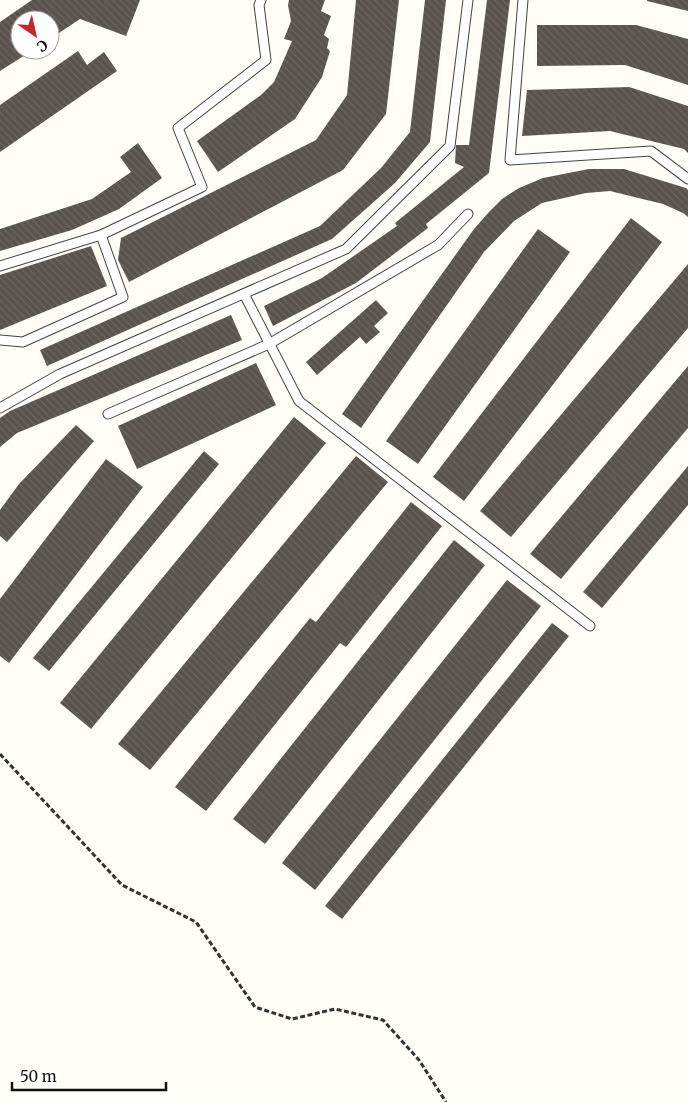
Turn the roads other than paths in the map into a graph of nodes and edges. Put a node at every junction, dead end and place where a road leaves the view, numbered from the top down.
1 (261, 0) edge
2 (468, 0) edge
3 (523, 0) edge
4 (688, 179) edge
5 (468, 214) dead end
6 (101, 235) junction
7 (0, 266) edge
8 (244, 294) junction
9 (0, 340) edge
10 (270, 344) junction
11 (0, 408) edge
12 (108, 414) dead end
13 (590, 626) dead end

1 - 6 lane
2 - 8 lane
3 - 4 lane
5 - 10 lane
6 - 7 lane
6 - 9 lane
8 - 10 lane
8 - 11 lane
10 - 12 lane
10 - 13 lane

